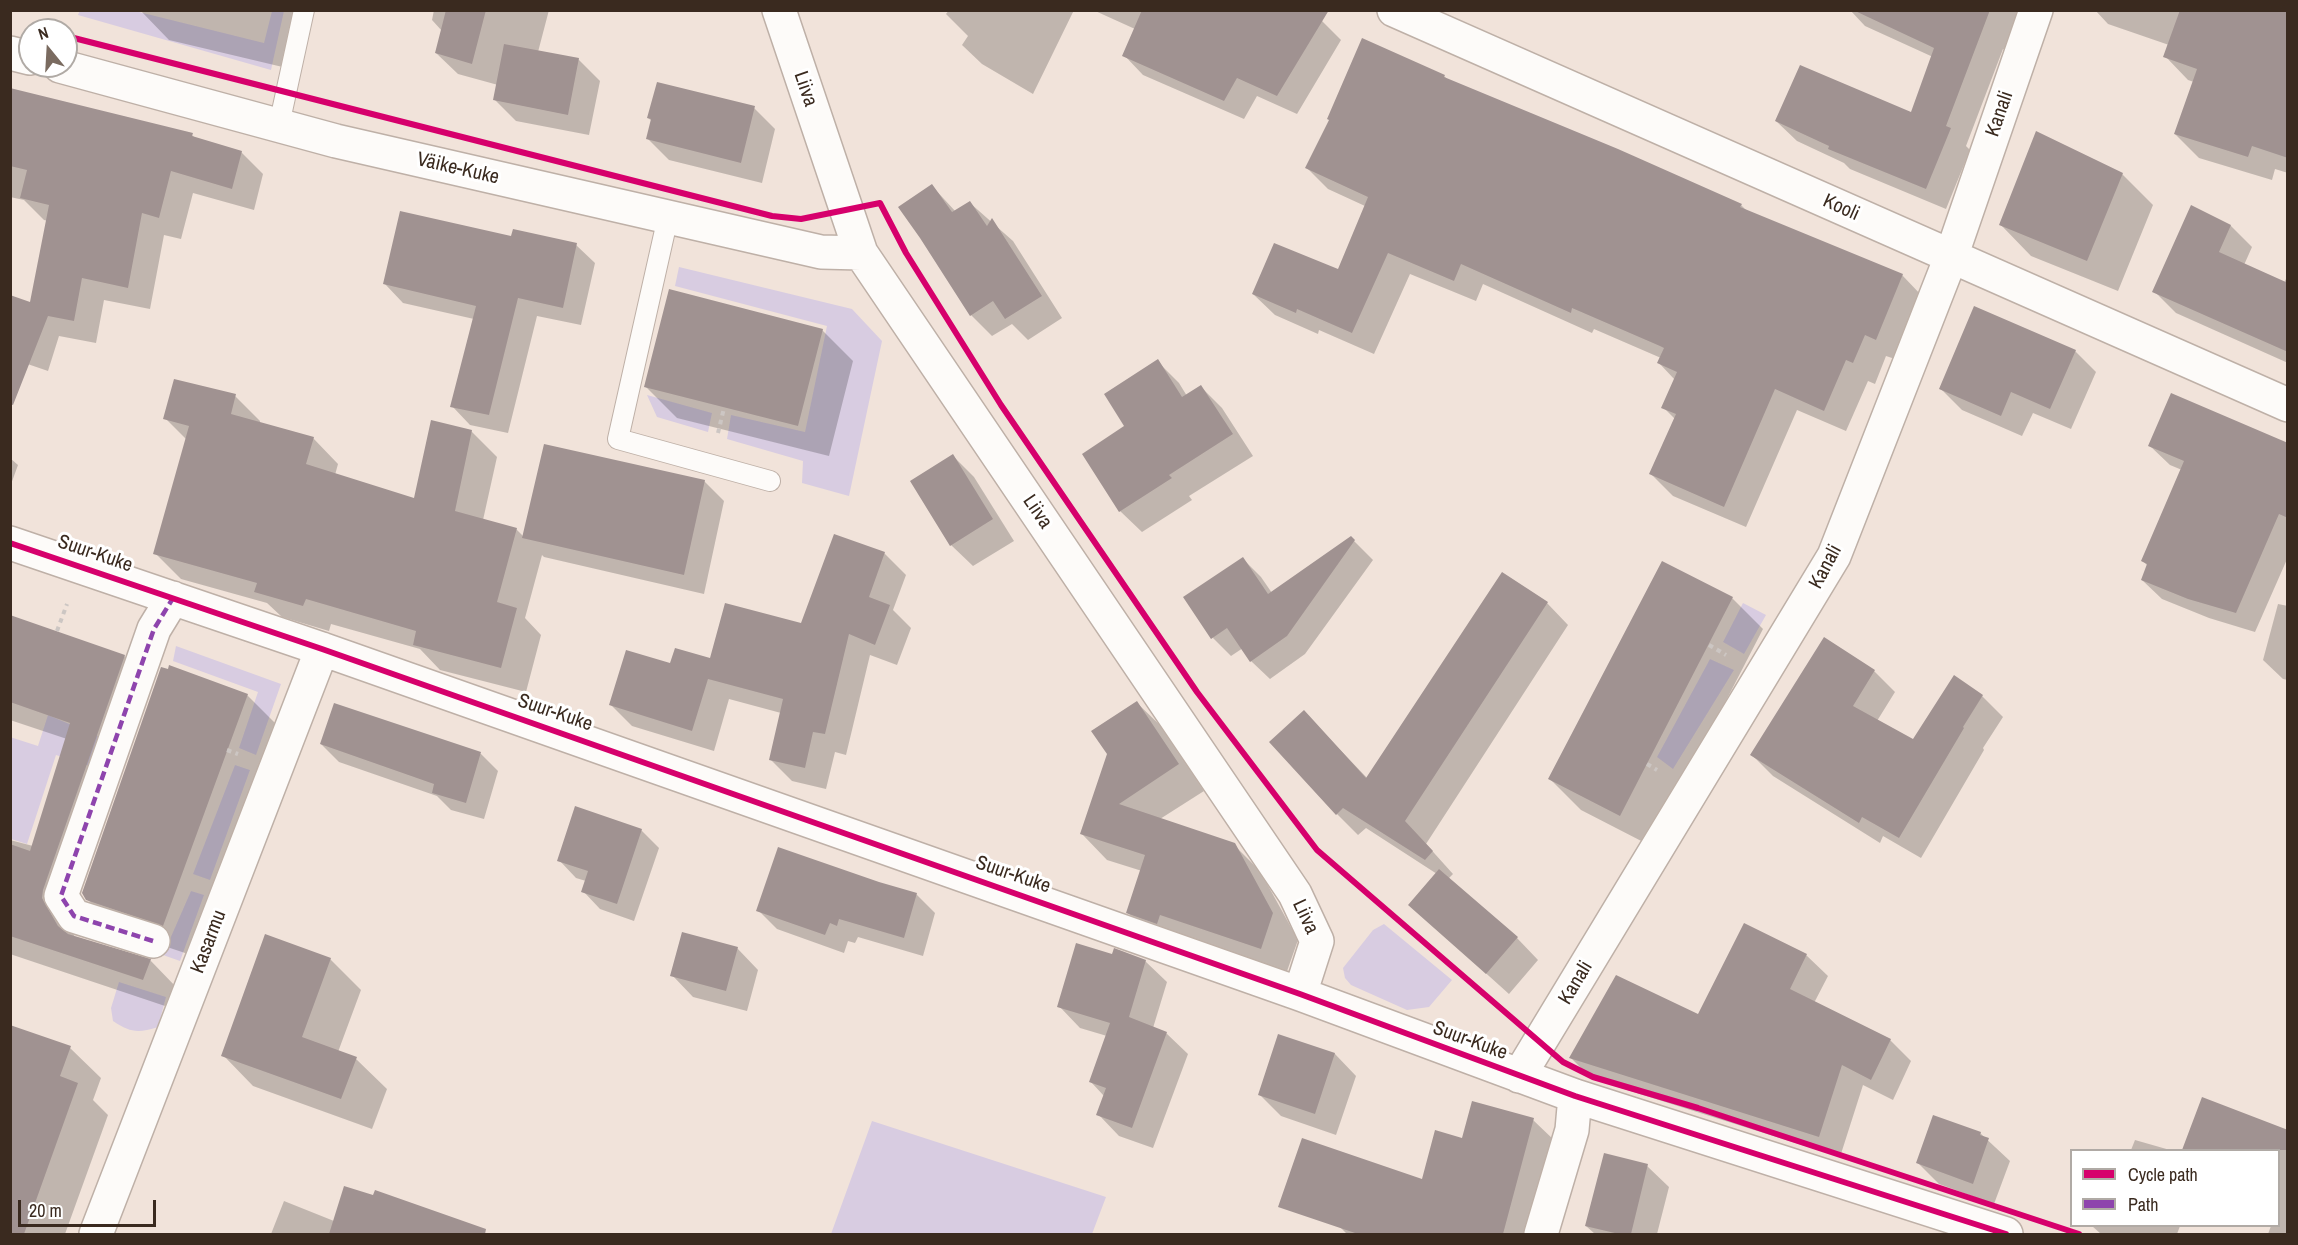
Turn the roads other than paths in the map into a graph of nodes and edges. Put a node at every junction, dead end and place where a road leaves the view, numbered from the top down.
1 (304, 10) edge
2 (779, 10) edge
3 (1395, 10) edge
4 (2036, 10) edge
5 (78, 71) edge
6 (279, 125) junction
7 (668, 217) junction
8 (861, 253) junction
9 (1951, 257) junction
10 (2288, 405) edge
11 (770, 481) dead end
12 (10, 543) edge
13 (173, 598) junction
14 (322, 649) junction
15 (153, 941) dead end
16 (1300, 994) junction
17 (1519, 1076) junction
18 (1575, 1096) junction
19 (96, 1234) edge
20 (1541, 1234) edge
21 (2006, 1234) edge

1 - 6 lane
2 - 8 street, Liiva
3 - 9 street, Kooli
4 - 9 street, Kanali
5 - 6 street, Väike-Kuke
6 - 7 street, Väike-Kuke
7 - 8 street, Väike-Kuke
7 - 11 lane
8 - 16 street, Liiva
9 - 10 street, Kooli
9 - 17 street, Kanali
12 - 13 street, Suur-Kuke
13 - 14 street, Suur-Kuke
13 - 15 street
14 - 16 street, Suur-Kuke
14 - 19 street, Kasarmu
16 - 17 street, Suur-Kuke
17 - 18 street, Suur-Kuke
18 - 20 street
18 - 21 street, Suur-Kuke

